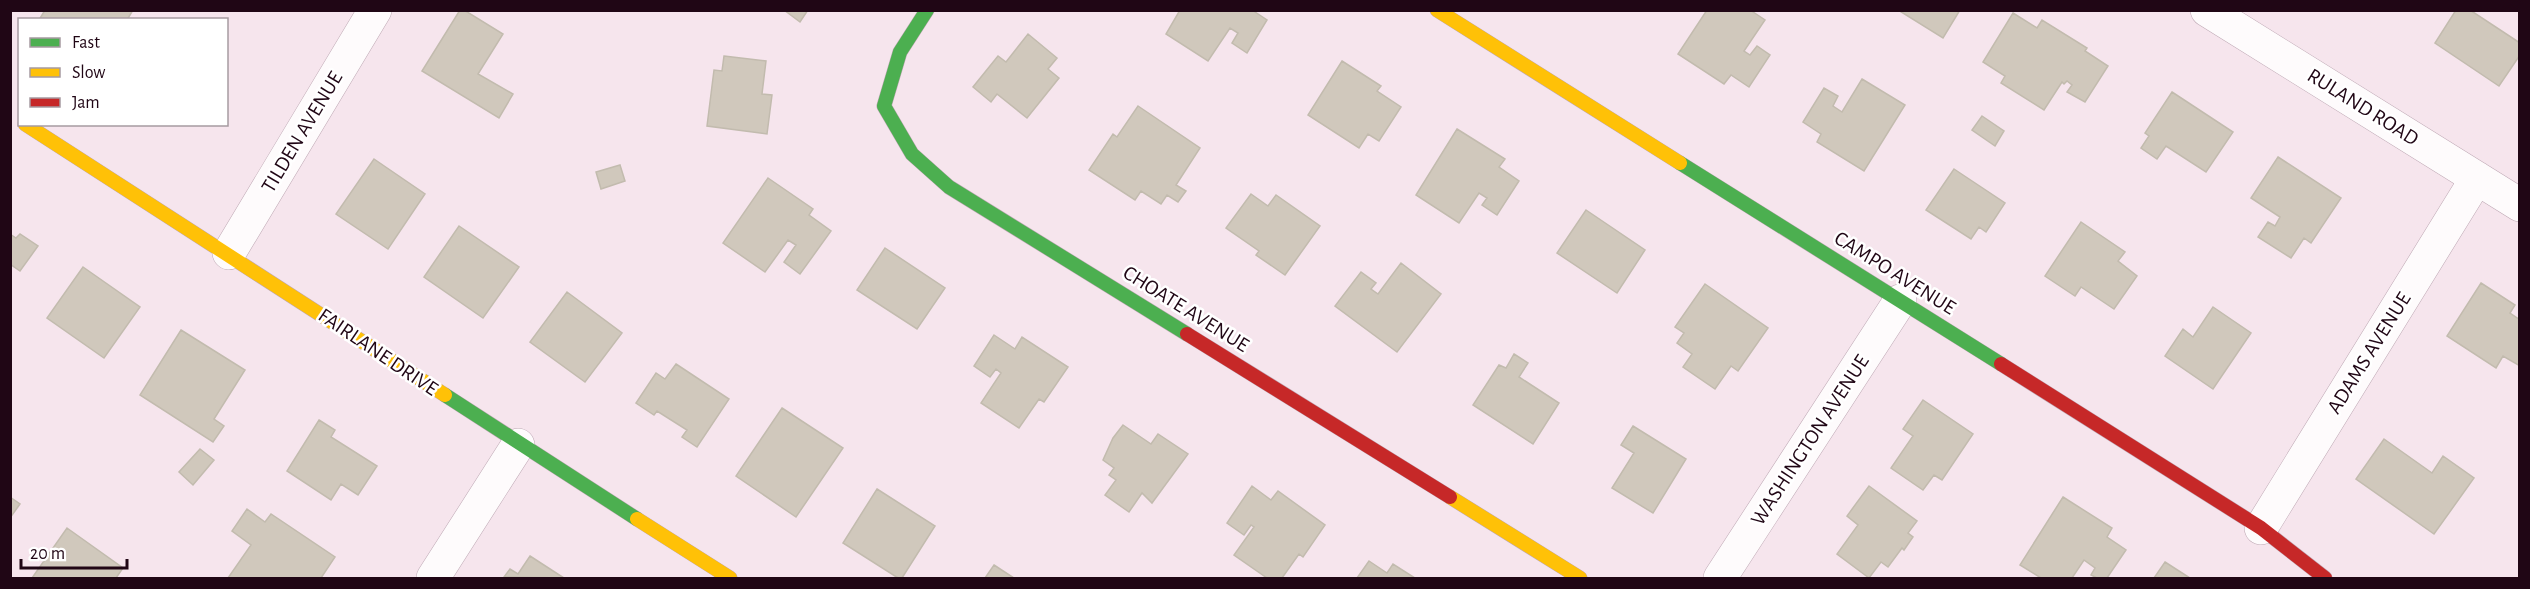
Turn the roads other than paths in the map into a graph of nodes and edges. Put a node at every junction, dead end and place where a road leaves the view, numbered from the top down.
1 (375, 10) edge
2 (927, 10) edge
3 (1437, 10) edge
4 (2207, 10) edge
5 (28, 126) edge
6 (2477, 178) junction
7 (2520, 205) edge
8 (228, 253) junction
9 (1900, 301) junction
10 (518, 444) junction
11 (2261, 528) junction
12 (433, 579) edge
13 (730, 579) edge
14 (1580, 579) edge
15 (1720, 579) edge
16 (2325, 579) edge

1 - 8 street, TILDEN AVENUE
2 - 14 street, CHOATE AVENUE
3 - 9 street, CAMPO AVENUE
4 - 6 street, RULAND ROAD
5 - 8 street, FAIRLANE DRIVE
6 - 7 street, RULAND ROAD
6 - 11 street, ADAMS AVENUE
8 - 10 street, FAIRLANE DRIVE
9 - 11 street, CAMPO AVENUE
9 - 15 street, WASHINGTON AVENUE
10 - 12 street
10 - 13 street, FAIRLANE DRIVE
11 - 16 street, CAMPO AVENUE

